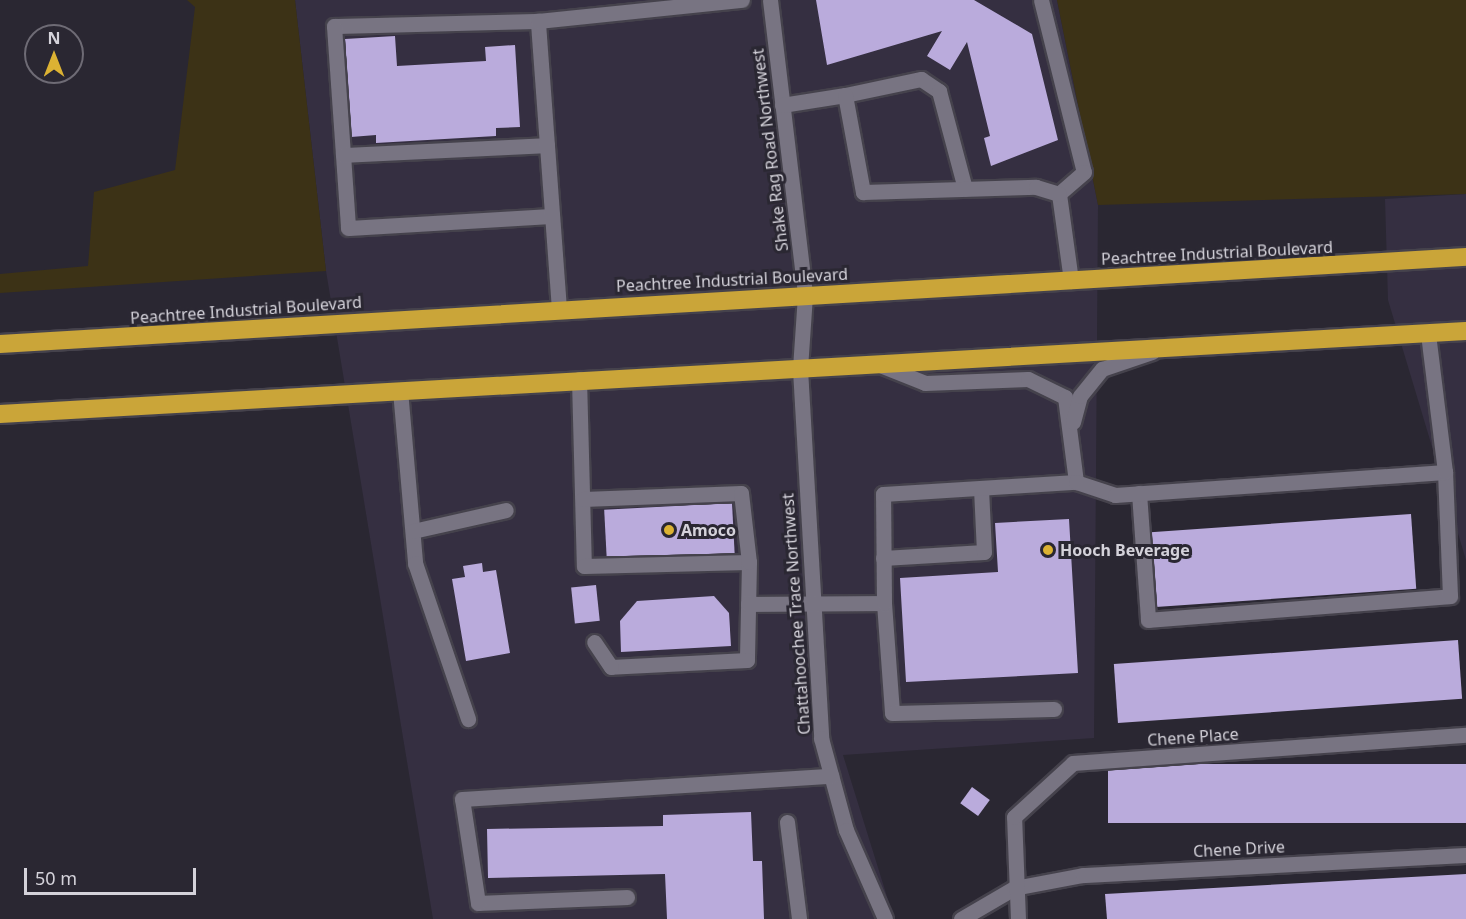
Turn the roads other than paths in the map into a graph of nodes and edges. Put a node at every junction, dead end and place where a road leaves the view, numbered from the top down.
1 (742, 0) edge
2 (770, 0) edge
3 (1041, 0) edge
4 (538, 21) junction
5 (846, 95) junction
6 (782, 105) junction
7 (547, 144) junction
8 (343, 155) junction
9 (965, 189) junction
10 (1059, 194) junction
11 (552, 216) junction
12 (1466, 257) edge
13 (1071, 281) junction
14 (805, 295) junction
15 (559, 309) junction
16 (1466, 331) edge
17 (1428, 333) junction
18 (0, 344) edge
19 (1164, 348) junction
20 (878, 364) junction
21 (800, 369) junction
22 (579, 379) junction
23 (400, 390) junction
24 (0, 414) edge
25 (1072, 425) junction
26 (1445, 472) junction
27 (1076, 482) junction
28 (981, 488) junction
29 (1139, 493) junction
30 (583, 498) junction
31 (506, 510) dead end
32 (413, 531) junction
33 (883, 558) junction
34 (749, 562) junction
35 (884, 603) junction
36 (748, 604) junction
37 (812, 604) junction
38 (594, 642) dead end
39 (1054, 709) dead end
40 (468, 719) dead end
41 (1466, 735) edge
42 (831, 776) junction
43 (787, 822) dead end
44 (1466, 855) edge
45 (1014, 888) junction
46 (627, 897) dead end
47 (799, 919) edge
48 (885, 919) edge
49 (961, 919) edge
50 (1018, 919) edge

1 - 4 street
2 - 6 street, Shake Rag Road Northwest
3 - 10 street
4 - 7 street
4 - 8 street
5 - 6 street
5 - 9 street
5 - 9 street
6 - 14 street, Shake Rag Road Northwest
7 - 8 street
7 - 11 street
8 - 11 street
9 - 10 street
10 - 13 street
11 - 15 street
12 - 13 highway, Peachtree Industrial Boulevard
13 - 14 highway, Peachtree Industrial Boulevard
14 - 15 highway, Peachtree Industrial Boulevard
14 - 21 street, Chattahoochee Trace Northwest
15 - 18 highway, Peachtree Industrial Boulevard
16 - 17 highway
17 - 19 highway
17 - 26 street
19 - 20 highway
19 - 25 street
20 - 21 highway
20 - 25 street
21 - 22 highway
21 - 37 street, Chattahoochee Trace Northwest
22 - 23 highway
22 - 30 street
23 - 24 highway
23 - 32 street
25 - 27 street
26 - 29 street
26 - 29 street
27 - 28 street
27 - 29 street
28 - 33 street
28 - 33 street
30 - 34 street
30 - 34 street
31 - 32 street
32 - 40 street
33 - 35 street
34 - 36 street
35 - 37 street
35 - 39 street
36 - 37 street
36 - 38 street
37 - 42 street, Chattahoochee Trace Northwest
41 - 45 street, Chene Place
42 - 46 street
42 - 48 street, Chattahoochee Trace Northwest
43 - 47 street
44 - 45 street, Chene Drive
45 - 49 street
45 - 50 street, Chene Place

